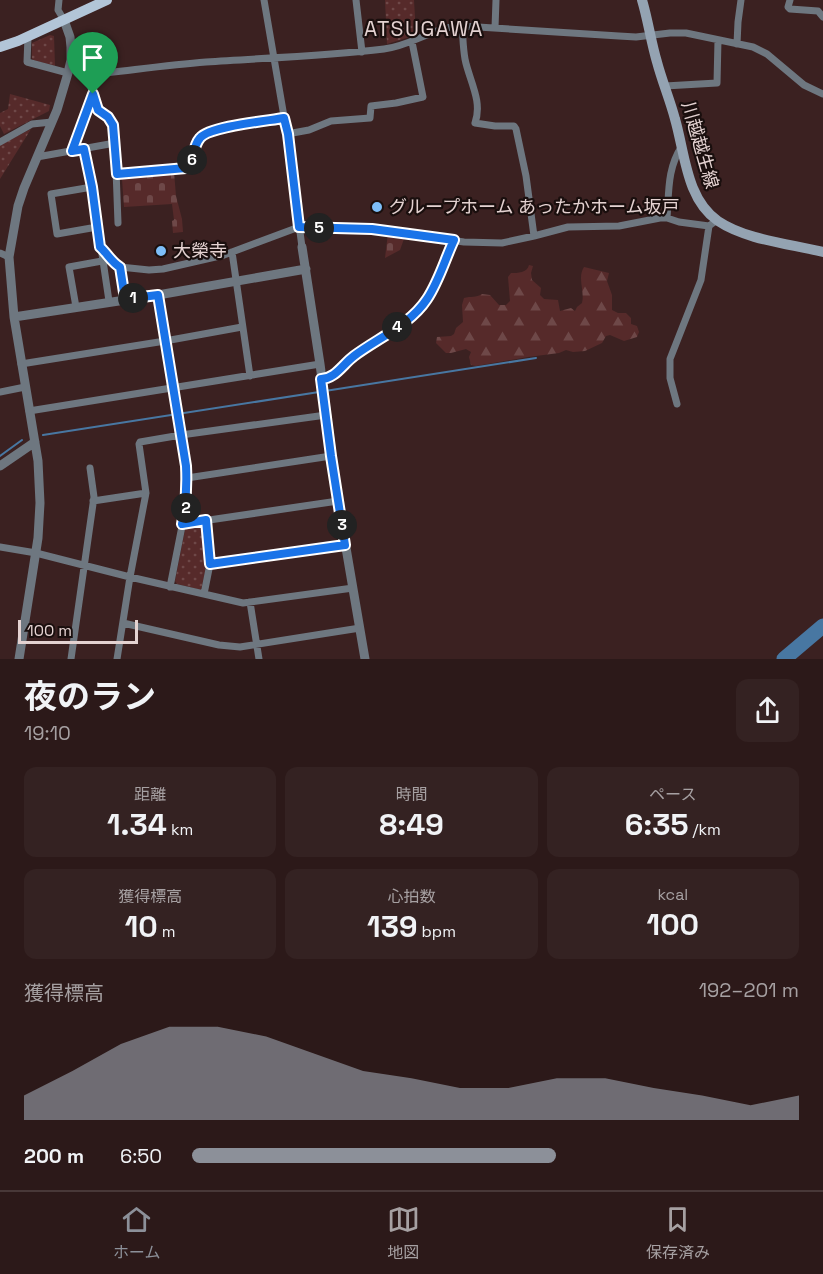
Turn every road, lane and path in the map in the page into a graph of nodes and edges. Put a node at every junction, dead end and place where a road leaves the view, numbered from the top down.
1 (54, 0) edge
2 (59, 0) edge
3 (106, 0) edge
4 (264, 0) edge
5 (356, 0) edge
6 (496, 0) edge
7 (642, 0) edge
8 (741, 0) edge
9 (790, 0) edge
10 (61, 15) junction
11 (823, 17) edge
12 (462, 26) junction
13 (495, 28) junction
14 (650, 35) junction
15 (28, 37) junction
16 (718, 40) junction
17 (412, 42) junction
18 (737, 44) junction
19 (0, 47) edge
20 (362, 52) junction
21 (274, 58) junction
22 (71, 60) junction
23 (68, 73) junction
24 (87, 75) junction
25 (665, 86) junction
26 (93, 94) junction
27 (823, 94) edge
28 (284, 118) junction
29 (52, 122) junction
30 (288, 134) junction
31 (0, 142) edge
32 (115, 143) junction
33 (682, 146) junction
34 (84, 149) junction
35 (72, 151) junction
36 (37, 157) junction
37 (117, 174) junction
38 (92, 187) junction
39 (667, 218) junction
40 (118, 223) dead end
41 (713, 223) junction
42 (97, 227) junction
43 (299, 227) junction
44 (534, 236) junction
45 (454, 240) junction
46 (302, 246) joint
47 (100, 247) junction
48 (232, 252) junction
49 (823, 252) edge
50 (5, 255) edge
51 (102, 261) junction
52 (120, 267) junction
53 (306, 269) junction
54 (236, 281) junction
55 (158, 295) junction
56 (125, 299) junction
57 (108, 302) junction
58 (76, 307) junction
59 (14, 317) junction
60 (242, 327) junction
61 (165, 341) junction
62 (21, 364) junction
63 (320, 364) junction
64 (250, 376) junction
65 (321, 379) junction
66 (25, 387) junction
67 (173, 389) junction
68 (0, 392) edge
69 (676, 404) dead end
70 (29, 411) junction
71 (326, 415) junction
72 (181, 435) junction
73 (35, 442) junction
74 (331, 456) junction
75 (0, 466) edge
76 (90, 468) dead end
77 (187, 478) junction
78 (146, 493) junction
79 (93, 501) junction
80 (338, 501) junction
81 (206, 520) junction
82 (182, 524) junction
83 (345, 545) junction
84 (0, 547) edge
85 (36, 553) junction
86 (210, 564) junction
87 (85, 566) junction
88 (130, 577) junction
89 (170, 587) junction
90 (353, 588) junction
91 (204, 594) junction
92 (250, 602) junction
93 (123, 623) junction
94 (360, 628) junction
95 (257, 645) junction
96 (20, 659) edge
97 (71, 659) edge
98 (117, 659) edge
99 (259, 659) edge
100 (365, 659) edge

1 - 10 street
2 - 10 street
3 - 10 main road
4 - 21 street
5 - 20 street
6 - 13 street
7 - 14 main road, 川越越生線
8 - 18 street
9 - 11 street
10 - 15 main road
10 - 22 street
12 - 13 street
12 - 17 street
12 - 44 street
13 - 14 street
14 - 16 street
14 - 25 main road, 川越越生線
15 - 19 main road
15 - 23 street
16 - 18 street
16 - 25 street
17 - 20 street
17 - 30 street
18 - 27 street
20 - 21 street
21 - 24 street
21 - 28 street
22 - 23 street
22 - 24 street
23 - 29 street
24 - 26 street
25 - 33 main road, 川越越生線
26 - 32 street
26 - 35 street
28 - 30 street
28 - 37 street
29 - 31 street
29 - 36 street
30 - 43 street
32 - 34 street
32 - 37 street
33 - 39 street
33 - 41 main road, 川越越生線
34 - 35 street
34 - 38 street
35 - 36 street
36 - 50 street
37 - 40 street
38 - 42 street
38 - 42 street
39 - 41 street
39 - 44 street
41 - 49 main road, 川越越生線
41 - 69 street
42 - 47 street
43 - 45 street
43 - 46 street
43 - 48 street
44 - 45 street
45 - 65 street
46 - 53 street
47 - 51 street
47 - 52 street
48 - 52 street
48 - 54 street
50 - 59 street
51 - 57 street
51 - 58 street
52 - 56 street
53 - 54 street
53 - 63 street
54 - 55 street
54 - 60 street
55 - 56 street
55 - 61 street
56 - 57 street
57 - 58 street
58 - 59 street
59 - 62 street
60 - 61 street
60 - 64 street
61 - 62 street
61 - 67 street
62 - 66 street
63 - 64 street
63 - 65 street
64 - 67 street
65 - 71 street
66 - 68 street
66 - 70 street
67 - 70 street
67 - 72 street
70 - 73 street
71 - 72 street
71 - 74 street
72 - 77 street
72 - 78 street
73 - 75 street
73 - 85 street
74 - 77 street
74 - 80 street
76 - 79 street
77 - 82 street
78 - 79 street
78 - 88 street
79 - 87 street
80 - 81 street
80 - 83 street
81 - 82 street
81 - 86 street
82 - 89 street
83 - 86 street
83 - 90 street
84 - 85 street
85 - 87 street
85 - 96 street
86 - 91 street
87 - 88 street
87 - 97 street
88 - 89 street
88 - 93 street
89 - 91 street
90 - 92 street
90 - 94 street
91 - 92 street
92 - 95 street
93 - 95 street
93 - 98 street
94 - 95 street
94 - 100 street
95 - 99 street

